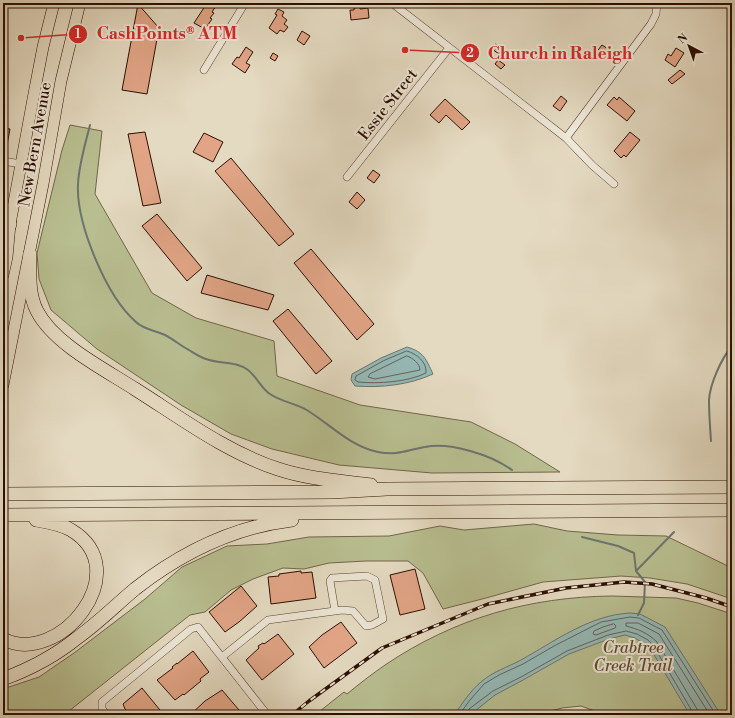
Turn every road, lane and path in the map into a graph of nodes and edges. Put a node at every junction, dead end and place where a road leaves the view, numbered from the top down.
1 (54, 3) edge
2 (80, 3) edge
3 (245, 3) edge
4 (392, 3) edge
5 (657, 3) edge
6 (450, 48) junction
7 (204, 70) dead end
8 (566, 138) junction
9 (3, 161) edge
10 (21, 164) junction
11 (347, 177) dead end
12 (614, 184) dead end
13 (10, 224) junction
14 (3, 241) edge
15 (30, 254) junction
16 (3, 275) edge
17 (3, 385) edge
18 (732, 487) edge
19 (414, 489) junction
20 (3, 494) edge
21 (732, 510) edge
22 (374, 513) junction
23 (9, 515) edge
24 (336, 611) junction
25 (3, 639) edge
26 (222, 657) junction
27 (6, 677) edge
28 (107, 715) edge
29 (261, 715) edge

1 - 10 main road, New Bern Avenue
2 - 15 main road, New Bern Avenue
3 - 7 street
4 - 6 street
5 - 8 street
6 - 8 street
6 - 11 street, Essie Street
8 - 12 street
9 - 10 street
10 - 13 main road, New Bern Avenue
13 - 14 highway
13 - 16 main road, New Bern Avenue
15 - 17 main road, New Bern Avenue
15 - 19 highway
18 - 19 highway
19 - 20 highway
21 - 22 highway
22 - 23 highway
22 - 27 highway
23 - 25 highway
24 - 24 street
24 - 26 street
26 - 28 street
26 - 29 street

